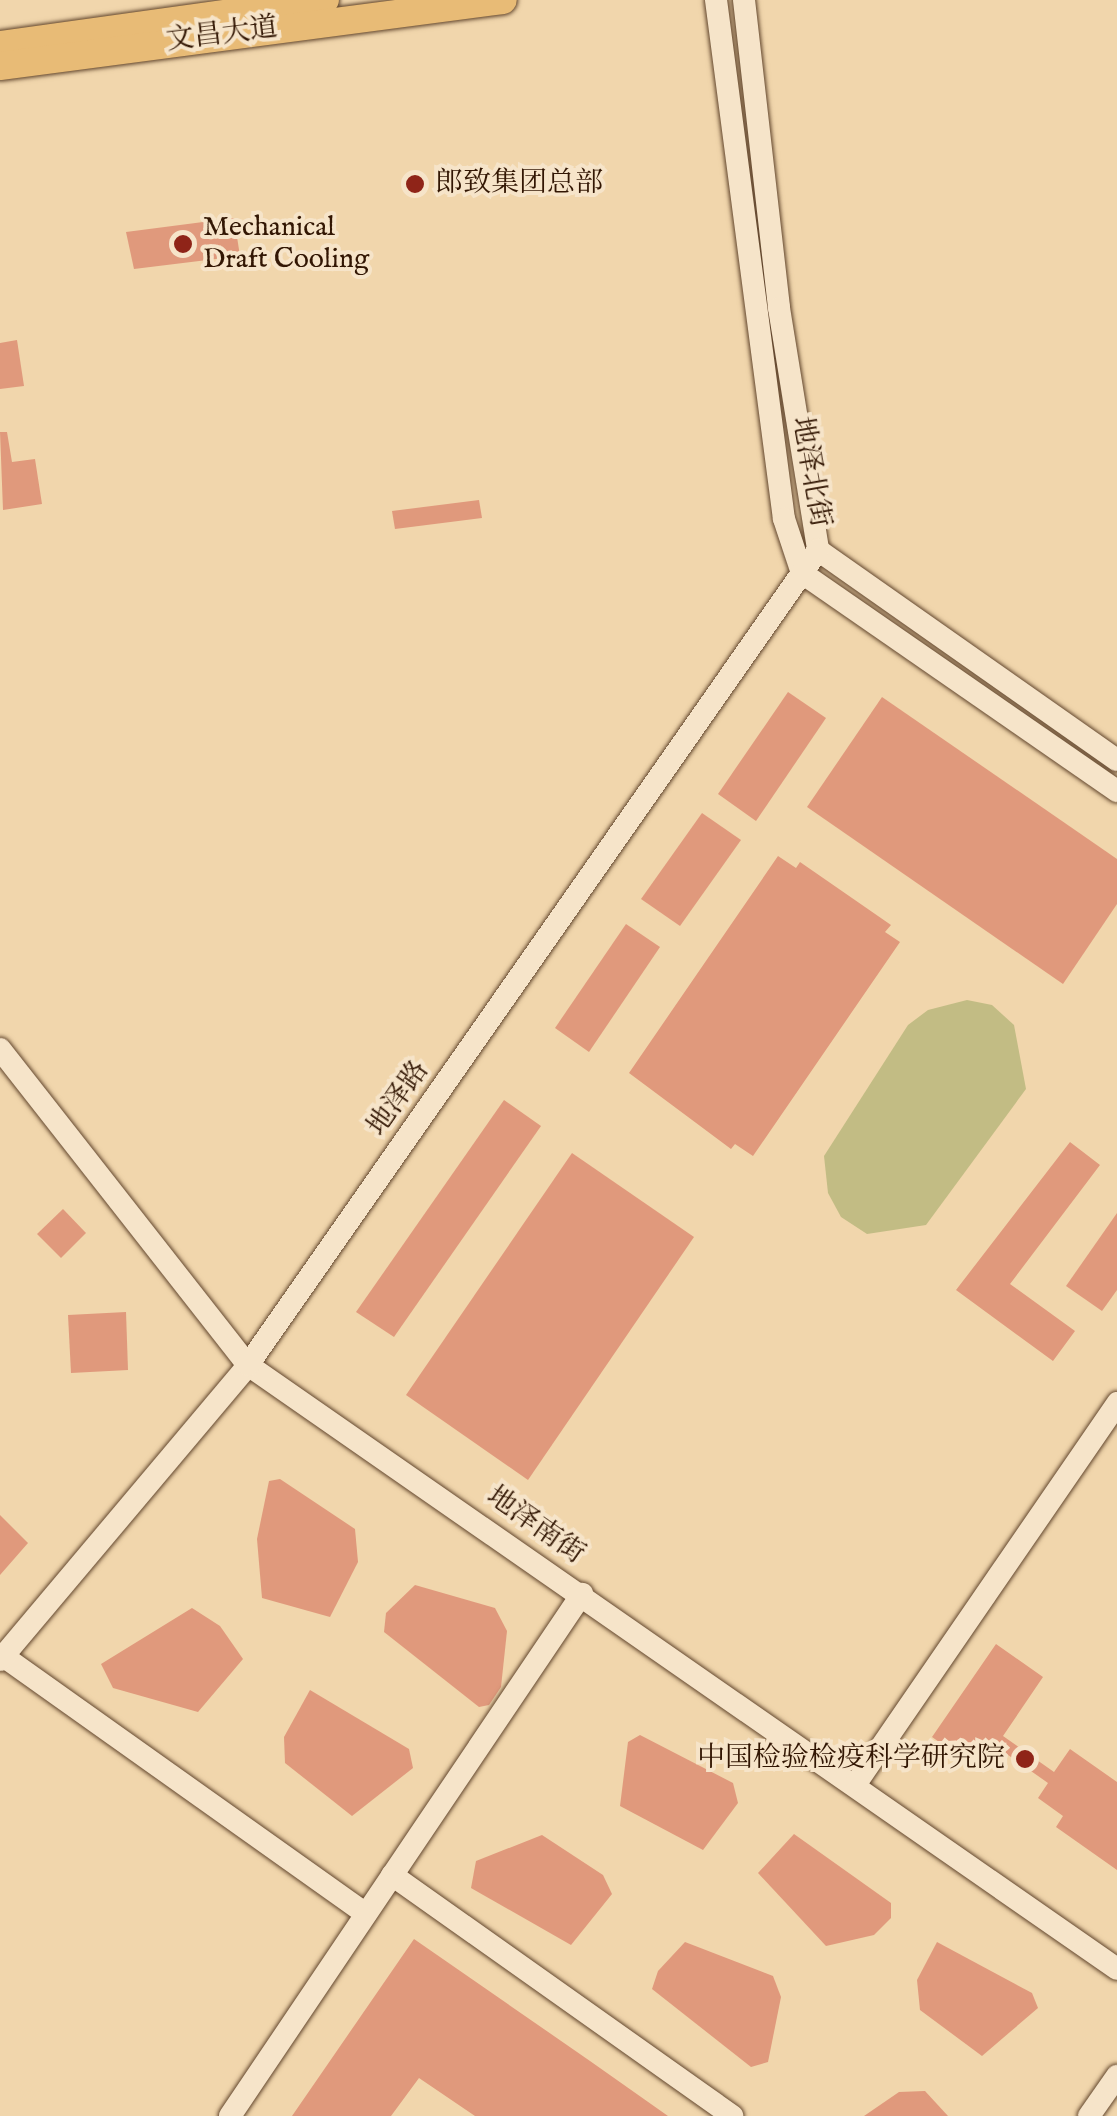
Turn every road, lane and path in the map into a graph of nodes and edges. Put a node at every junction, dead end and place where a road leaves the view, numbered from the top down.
1 (325, 0) edge
2 (503, 0) edge
3 (716, 0) edge
4 (744, 0) edge
5 (0, 45) edge
6 (0, 66) edge
7 (818, 550) junction
8 (802, 572) junction
9 (1117, 760) edge
10 (1117, 791) edge
11 (0, 1049) edge
12 (248, 1365) junction
13 (1117, 1403) edge
14 (582, 1594) junction
15 (2, 1659) edge
16 (857, 1782) junction
17 (392, 1875) junction
18 (366, 1914) junction
19 (1117, 1968) edge
20 (1117, 2076) edge
21 (230, 2116) edge
22 (732, 2116) edge
23 (1089, 2116) edge

1 - 5 main road, 文昌大道
2 - 6 main road, 文昌大道
3 - 8 street, 地泽北街
4 - 7 street, 地泽北街
7 - 8 street, 地泽路
7 - 9 street, 地泽北街
8 - 10 street
8 - 12 street, 地泽路
11 - 12 street, 地泽南街
12 - 14 street, 地泽南街
12 - 15 street, 地泽路
13 - 16 street
14 - 16 street, 地泽南街
14 - 17 street
15 - 18 street
16 - 19 street, 地泽南街
17 - 18 street
17 - 22 street
18 - 21 street
20 - 23 street

